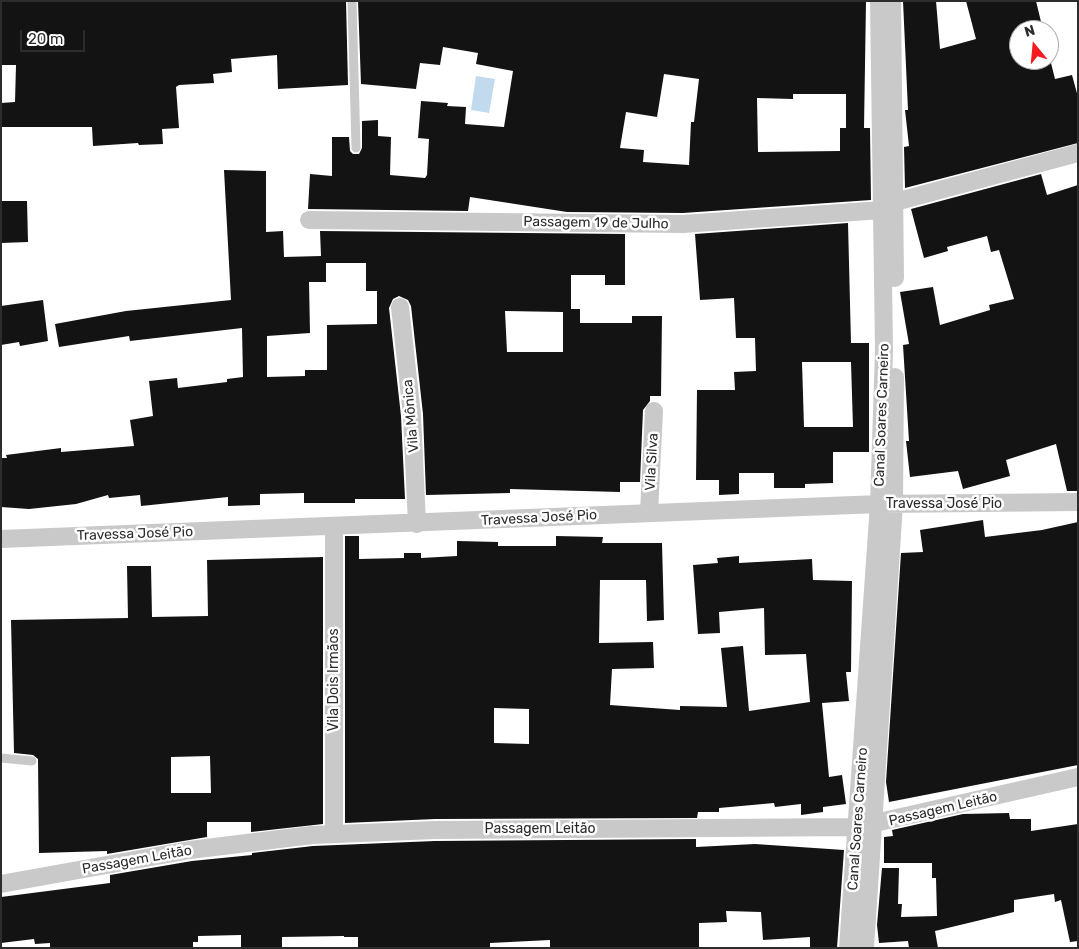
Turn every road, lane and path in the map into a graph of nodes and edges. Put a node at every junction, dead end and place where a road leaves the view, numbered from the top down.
1 (352, 1) edge
2 (879, 1) edge
3 (892, 1) edge
4 (356, 148) dead end
5 (1078, 153) edge
6 (889, 206) junction
7 (308, 220) dead end
8 (400, 307) dead end
9 (654, 412) dead end
10 (1078, 502) edge
11 (886, 504) junction
12 (649, 513) junction
13 (418, 524) junction
14 (334, 526) junction
15 (1, 539) edge
16 (1, 758) edge
17 (32, 760) dead end
18 (1078, 777) edge
19 (865, 826) junction
20 (334, 834) junction
21 (1, 884) edge
22 (848, 948) edge
23 (865, 948) edge

1 - 4 lane
2 - 6 street, Canal Soares Carneiro
3 - 6 street, Canal Soares Carneiro
5 - 6 street, Passagem 19 de Julho
6 - 7 street, Passagem 19 de Julho
6 - 11 street, Canal Soares Carneiro
8 - 13 street, Vila Mônica
9 - 12 street, Vila Silva
10 - 11 street, Travessa José Pio
11 - 12 street, Travessa José Pio
11 - 19 street, Canal Soares Carneiro
12 - 13 street, Travessa José Pio
13 - 14 street, Travessa José Pio
14 - 15 street, Travessa José Pio
14 - 20 street, Vila Dois Irmãos
16 - 17 lane
18 - 19 street, Passagem Leitão
19 - 20 street, Passagem Leitão
19 - 22 street, Canal Soares Carneiro
19 - 23 street, Canal Soares Carneiro
20 - 21 street, Passagem Leitão

